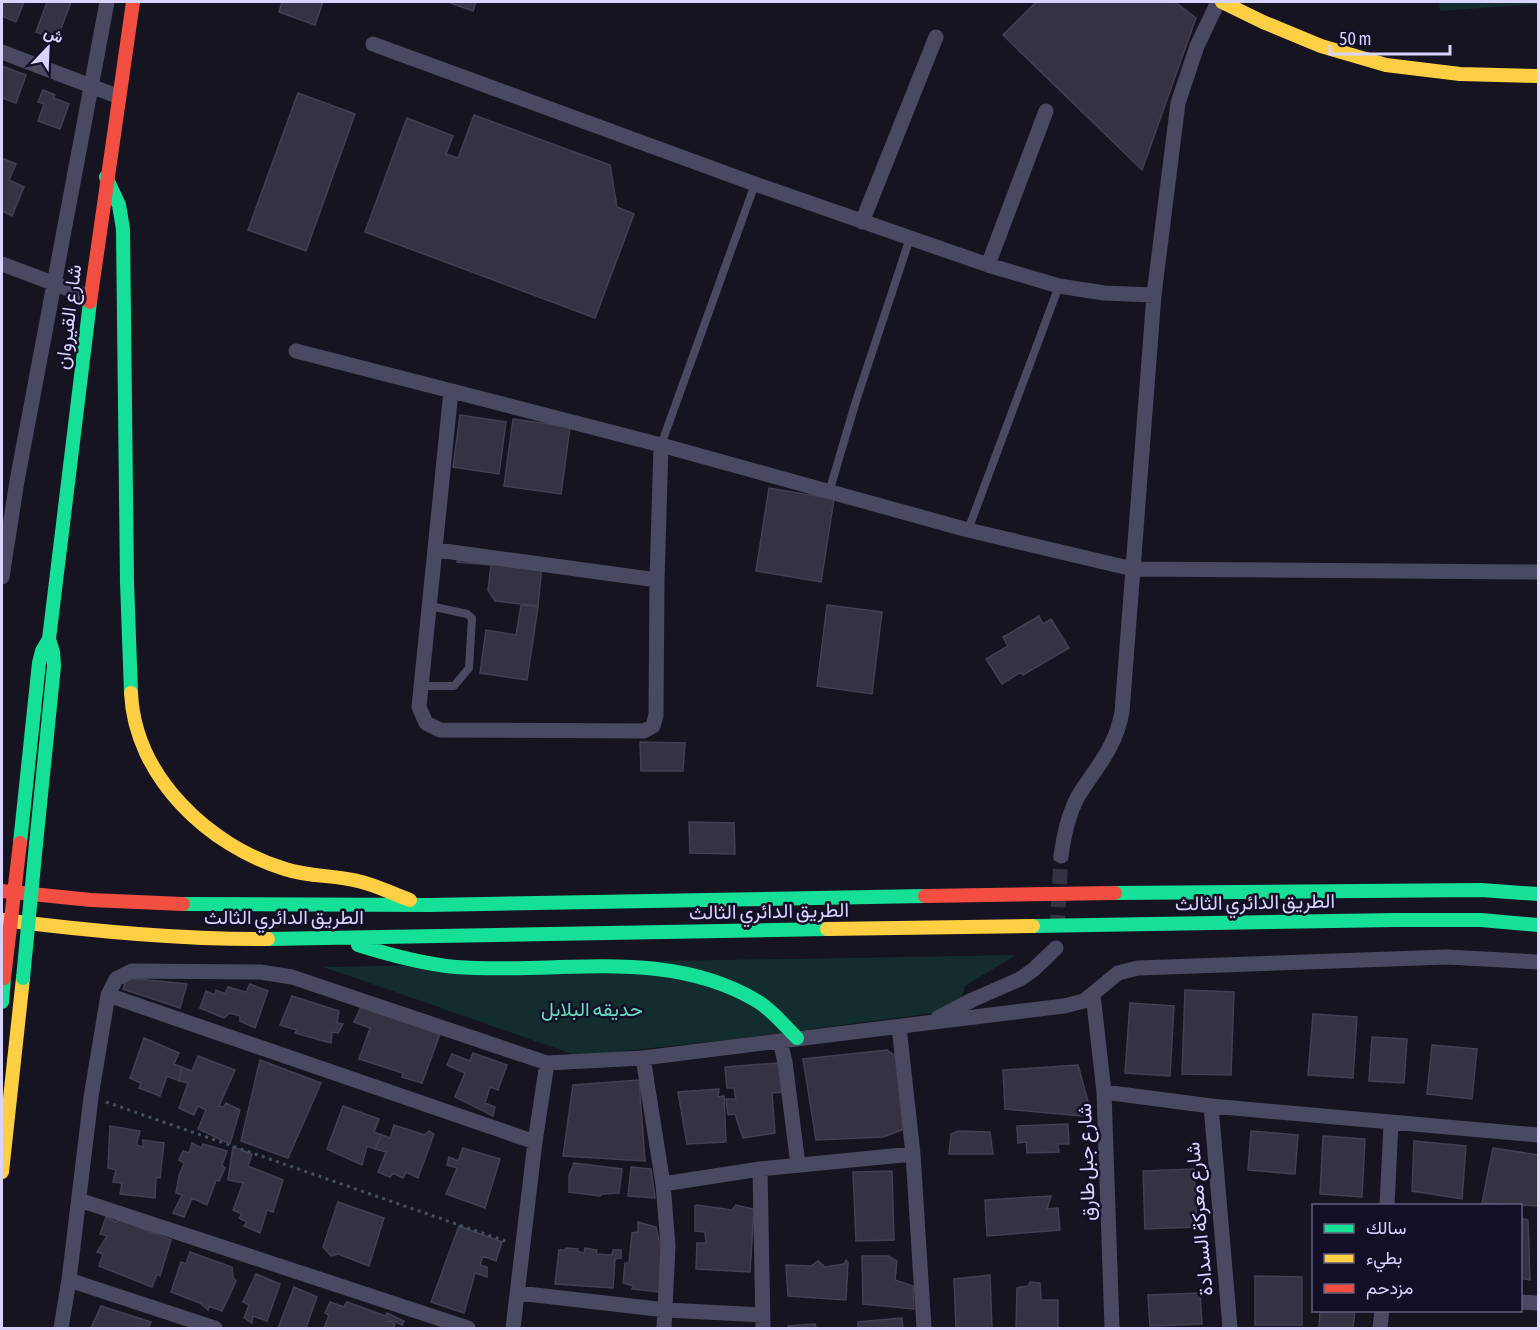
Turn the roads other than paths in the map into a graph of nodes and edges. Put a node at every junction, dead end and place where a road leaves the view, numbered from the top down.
1 (107, 2) edge
2 (133, 2) edge
3 (1220, 2) edge
4 (936, 37) dead end
5 (373, 44) dead end
6 (2, 52) edge
7 (1539, 76) edge
8 (92, 86) junction
9 (117, 96) junction
10 (1046, 111) dead end
11 (106, 177) junction
12 (754, 184) junction
13 (862, 222) junction
14 (910, 238) junction
15 (2, 264) edge
16 (988, 265) junction
17 (55, 285) junction
18 (1059, 286) junction
19 (1154, 295) junction
20 (90, 297) junction
21 (296, 351) dead end
22 (451, 391) junction
23 (662, 445) junction
24 (2, 475) edge
25 (17, 481) junction
26 (829, 492) junction
27 (968, 530) junction
28 (436, 550) junction
29 (1133, 569) junction
30 (1539, 572) edge
31 (2, 577) edge
32 (657, 580) junction
33 (430, 606) junction
34 (49, 639) junction
35 (422, 686) junction
36 (1061, 856) tunnel mouth
37 (2, 891) edge
38 (1539, 894) edge
39 (422, 905) junction
40 (2, 920) edge
41 (1539, 925) edge
42 (337, 937) junction
43 (1056, 948) tunnel mouth
44 (1539, 962) edge
45 (108, 994) junction
46 (1094, 995) junction
47 (2, 1002) edge
48 (930, 1023) junction
49 (899, 1027) junction
50 (797, 1038) junction
51 (780, 1041) junction
52 (643, 1058) junction
53 (547, 1063) junction
54 (1104, 1092) junction
55 (1211, 1106) junction
56 (1391, 1123) junction
57 (1539, 1135) edge
58 (535, 1142) junction
59 (913, 1154) junction
60 (798, 1165) junction
61 (760, 1169) junction
62 (2, 1172) edge
63 (663, 1184) junction
64 (79, 1200) junction
65 (1387, 1204) edge
66 (69, 1280) junction
67 (518, 1293) junction
68 (1522, 1302) edge
69 (1539, 1303) edge
70 (666, 1310) junction
71 (1382, 1312) edge
72 (763, 1322) edge
73 (61, 1329) edge
74 (215, 1329) edge
75 (468, 1329) edge
76 (513, 1329) edge
77 (664, 1329) edge
78 (924, 1329) edge
79 (1112, 1329) edge
80 (1230, 1329) edge
81 (1380, 1329) edge

1 - 8 street
2 - 9 main road, شارع القيروان
3 - 7 main road
3 - 19 street
4 - 13 street
5 - 12 street
6 - 8 street
8 - 9 street
8 - 17 street
9 - 11 main road, شارع القيروان
10 - 16 street
11 - 20 main road, شارع القيروان
11 - 39 main road
12 - 13 street
12 - 23 lane
13 - 14 street
14 - 16 street
14 - 26 lane
15 - 17 street
16 - 18 street
17 - 20 street
17 - 25 street
18 - 19 street
18 - 27 lane
19 - 29 street
20 - 34 main road, شارع القيروان
21 - 22 street
22 - 23 street
22 - 28 street
23 - 26 street
23 - 32 street
24 - 25 street
25 - 31 street
26 - 27 street
27 - 29 street
28 - 32 street
28 - 33 street
29 - 30 street
29 - 36 street
32 - 35 street
33 - 35 street
33 - 35 lane
34 - 47 main road, شارع القيروان, bridge
34 - 62 main road, شارع القيروان, bridge
37 - 39 main road, الطريق الدائري الثالث
38 - 39 main road, الطريق الدائري الثالث
40 - 42 main road, الطريق الدائري الثالث
41 - 42 main road, الطريق الدائري الثالث
42 - 50 main road
43 - 48 street
44 - 46 street
45 - 53 street
45 - 58 street
45 - 64 street
46 - 48 street
46 - 54 street, شارع جبل طارق
48 - 49 street
49 - 50 street
49 - 59 street
50 - 51 street
51 - 52 street
51 - 60 street
52 - 53 street
52 - 63 street
53 - 58 street
54 - 55 street
54 - 79 street, شارع جبل طارق
55 - 56 street
55 - 80 street, شارع معركة السدادة
56 - 57 street
56 - 65 street
58 - 67 street
59 - 60 street
59 - 78 street
60 - 61 street
61 - 63 street
61 - 72 street
63 - 70 street
64 - 66 street
64 - 75 street
66 - 73 street
66 - 74 street
67 - 70 street
67 - 76 street
68 - 69 street
70 - 72 street
70 - 77 street
71 - 81 street

